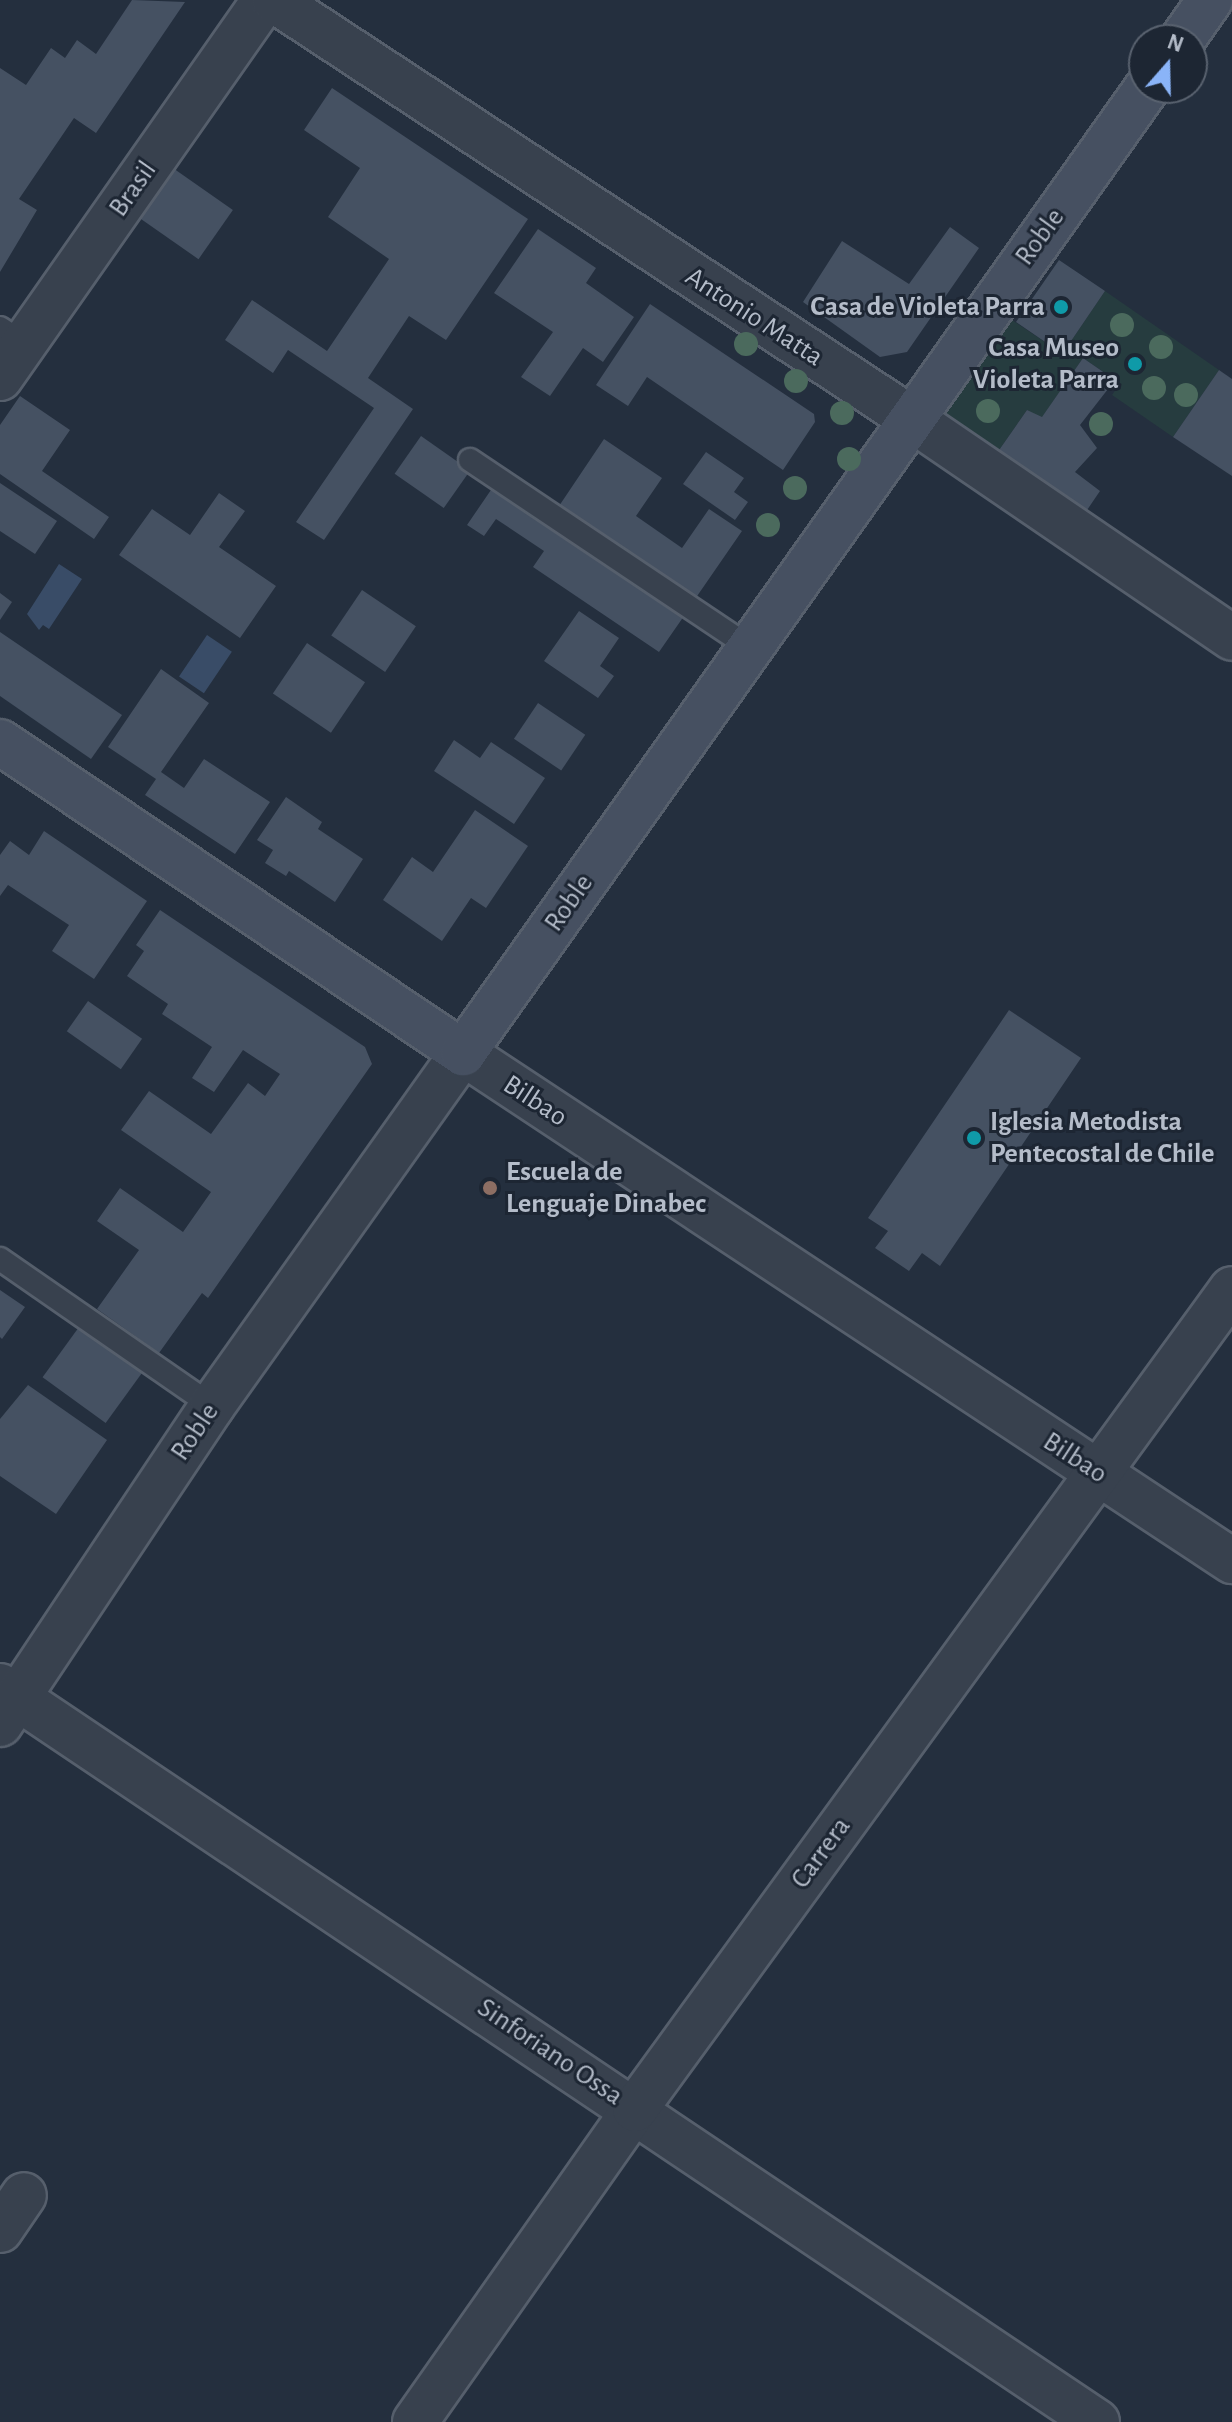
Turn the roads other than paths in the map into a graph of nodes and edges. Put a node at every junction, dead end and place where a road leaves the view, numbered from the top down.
1 (265, 0) edge
2 (274, 0) edge
3 (1210, 0) edge
4 (1193, 24) edge
5 (1136, 104) edge
6 (8, 350) edge
7 (910, 418) junction
8 (470, 460) dead end
9 (1232, 638) edge
10 (749, 647) junction
11 (0, 742) edge
12 (463, 1053) junction
13 (0, 1259) edge
14 (1232, 1289) edge
15 (212, 1406) junction
16 (1097, 1473) junction
17 (1232, 1561) edge
18 (6, 1703) edge
19 (635, 2109) junction
20 (415, 2422) edge
21 (1097, 2422) edge

1 - 6 street, Brasil
2 - 7 street, Antonio Matta
3 - 4 main road
5 - 7 main road, Roble
7 - 9 street, Antonio Matta
7 - 10 main road, Roble
8 - 10 lane
10 - 12 main road, Roble
11 - 12 main road, Bilbao
12 - 15 street, Roble
12 - 16 street, Bilbao
13 - 15 lane
14 - 16 street, Carrera
15 - 18 street, Roble
16 - 17 street, Bilbao
16 - 19 street, Carrera
18 - 19 street, Sinforiano Ossa
19 - 20 street, Carrera
19 - 21 street, Sinforiano Ossa

